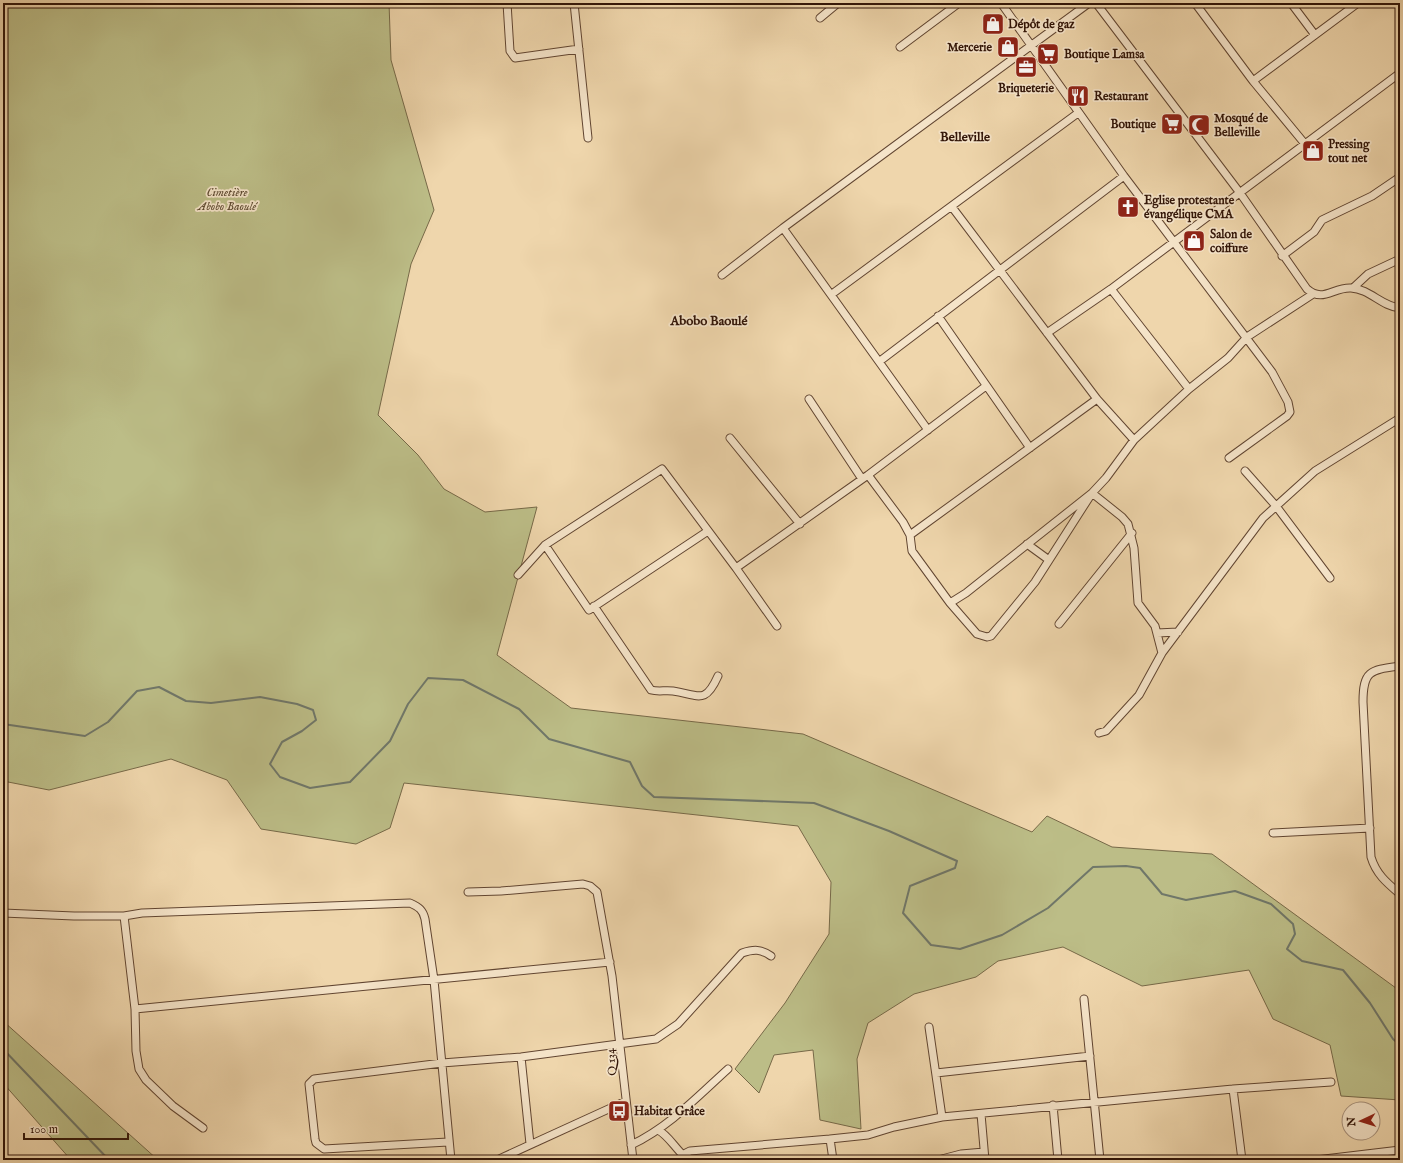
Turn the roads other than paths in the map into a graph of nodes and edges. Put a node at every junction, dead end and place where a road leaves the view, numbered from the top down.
1 (507, 3) edge
2 (574, 3) edge
3 (838, 3) edge
4 (959, 3) edge
5 (1001, 3) edge
6 (1089, 3) edge
7 (1096, 3) edge
8 (1195, 3) edge
9 (1291, 3) edge
10 (1358, 3) edge
11 (820, 18) dead end
12 (1315, 35) junction
13 (1032, 43) junction
14 (900, 47) dead end
15 (579, 49) junction
16 (1400, 73) edge
17 (1253, 81) junction
18 (1078, 113) junction
19 (588, 138) dead end
20 (1305, 144) junction
21 (1124, 176) junction
22 (1400, 177) edge
23 (1240, 193) junction
24 (952, 207) junction
25 (783, 228) junction
26 (1174, 242) junction
27 (1282, 256) junction
28 (1400, 259) edge
29 (1000, 271) junction
30 (722, 275) dead end
31 (1353, 288) junction
32 (1110, 289) junction
33 (832, 294) junction
34 (1313, 294) junction
35 (1400, 308) edge
36 (938, 316) junction
37 (1047, 333) junction
38 (1247, 337) junction
39 (880, 361) junction
40 (986, 386) junction
41 (1190, 390) junction
42 (809, 399) dead end
43 (1097, 399) junction
44 (1400, 418) edge
45 (928, 430) junction
46 (730, 438) dead end
47 (1134, 440) junction
48 (1030, 448) junction
49 (1229, 458) dead end
50 (1245, 471) dead end
51 (865, 477) junction
52 (1092, 493) junction
53 (1276, 506) junction
54 (800, 524) junction
55 (708, 531) junction
56 (1132, 533) junction
57 (910, 535) junction
58 (1027, 544) junction
59 (545, 545) junction
60 (1049, 560) junction
61 (736, 568) junction
62 (518, 575) dead end
63 (1330, 578) dead end
64 (950, 603) junction
65 (594, 606) junction
66 (1059, 624) dead end
67 (777, 626) dead end
68 (1178, 632) junction
69 (1157, 633) junction
70 (1162, 653) junction
71 (1400, 666) edge
72 (718, 676) dead end
73 (1099, 733) dead end
74 (1370, 828) junction
75 (1273, 833) dead end
76 (468, 892) dead end
77 (1400, 894) edge
78 (3, 913) edge
79 (124, 916) junction
80 (771, 956) dead end
81 (610, 962) junction
82 (434, 980) junction
83 (1084, 999) dead end
84 (135, 1009) junction
85 (929, 1027) dead end
86 (620, 1043) junction
87 (1090, 1056) junction
88 (521, 1057) junction
89 (442, 1063) junction
90 (728, 1069) dead end
91 (936, 1073) junction
92 (1331, 1082) dead end
93 (1232, 1089) junction
94 (626, 1101) junction
95 (1095, 1102) junction
96 (1053, 1105) junction
97 (981, 1114) junction
98 (942, 1117) junction
99 (203, 1128) dead end
100 (658, 1130) junction
101 (830, 1139) junction
102 (448, 1142) junction
103 (530, 1144) junction
104 (631, 1144) junction
105 (1400, 1150) edge
106 (984, 1152) junction
107 (683, 1158) edge
108 (451, 1160) edge
109 (498, 1160) edge
110 (633, 1160) edge
111 (832, 1160) edge
112 (938, 1160) edge
113 (985, 1160) edge
114 (1058, 1160) edge
115 (1100, 1160) edge
116 (1242, 1160) edge
117 (1316, 1160) edge

1 - 15 street
2 - 15 street
3 - 11 street
4 - 14 street
5 - 13 street
6 - 13 street
7 - 23 street
8 - 17 street
9 - 12 street
10 - 12 street
12 - 17 street
13 - 18 street
13 - 25 street
15 - 19 street
16 - 20 street
17 - 20 street
18 - 21 street
18 - 24 street
20 - 23 street
21 - 26 street
21 - 29 street
22 - 27 street
23 - 26 street
23 - 27 street
24 - 29 street
24 - 33 street
25 - 30 street
25 - 33 street
26 - 32 street
26 - 38 street
27 - 34 street
28 - 31 street
29 - 36 street
29 - 37 street
31 - 34 street
31 - 35 street
32 - 37 street
32 - 41 street
33 - 39 street
34 - 38 street
36 - 39 street
36 - 40 street
37 - 43 street
38 - 41 street
38 - 49 street
39 - 45 street
40 - 45 street
40 - 48 street
41 - 47 street
42 - 51 street
43 - 47 street
43 - 48 street
44 - 53 street
45 - 51 street
46 - 54 street
47 - 52 street
48 - 57 street
50 - 53 street
51 - 54 street
51 - 57 street
52 - 56 street
52 - 58 street
52 - 60 street
53 - 63 street
53 - 68 street
54 - 61 street
55 - 59 street
55 - 61 street
55 - 65 street
56 - 66 street
56 - 69 street
57 - 64 street
58 - 60 street
58 - 64 street
59 - 62 street
59 - 65 street
60 - 64 street
61 - 67 street
65 - 72 street
68 - 69 street
68 - 70 street
69 - 70 street
70 - 73 street
71 - 74 street
74 - 75 street
74 - 77 street
76 - 81 street, Q 134
78 - 79 street
79 - 82 street
79 - 84 street
80 - 86 street
81 - 82 street
81 - 86 street, Q 134
82 - 84 street
82 - 89 street
83 - 87 street
84 - 99 street
85 - 91 street
86 - 88 street
86 - 94 street, Q 134
87 - 91 street
87 - 95 street
88 - 89 street
88 - 103 street
89 - 102 street
89 - 102 street
90 - 100 street
91 - 98 street
92 - 93 street
93 - 95 street
93 - 116 street
94 - 103 street
94 - 104 street, Q 134
95 - 96 street
95 - 115 street
96 - 97 street
96 - 114 street
97 - 98 street
97 - 106 street
98 - 101 street
100 - 104 street
100 - 107 street
101 - 107 street
101 - 111 street
102 - 108 street
103 - 109 street
104 - 110 street, Q 134
105 - 117 street
106 - 112 street
106 - 113 street

